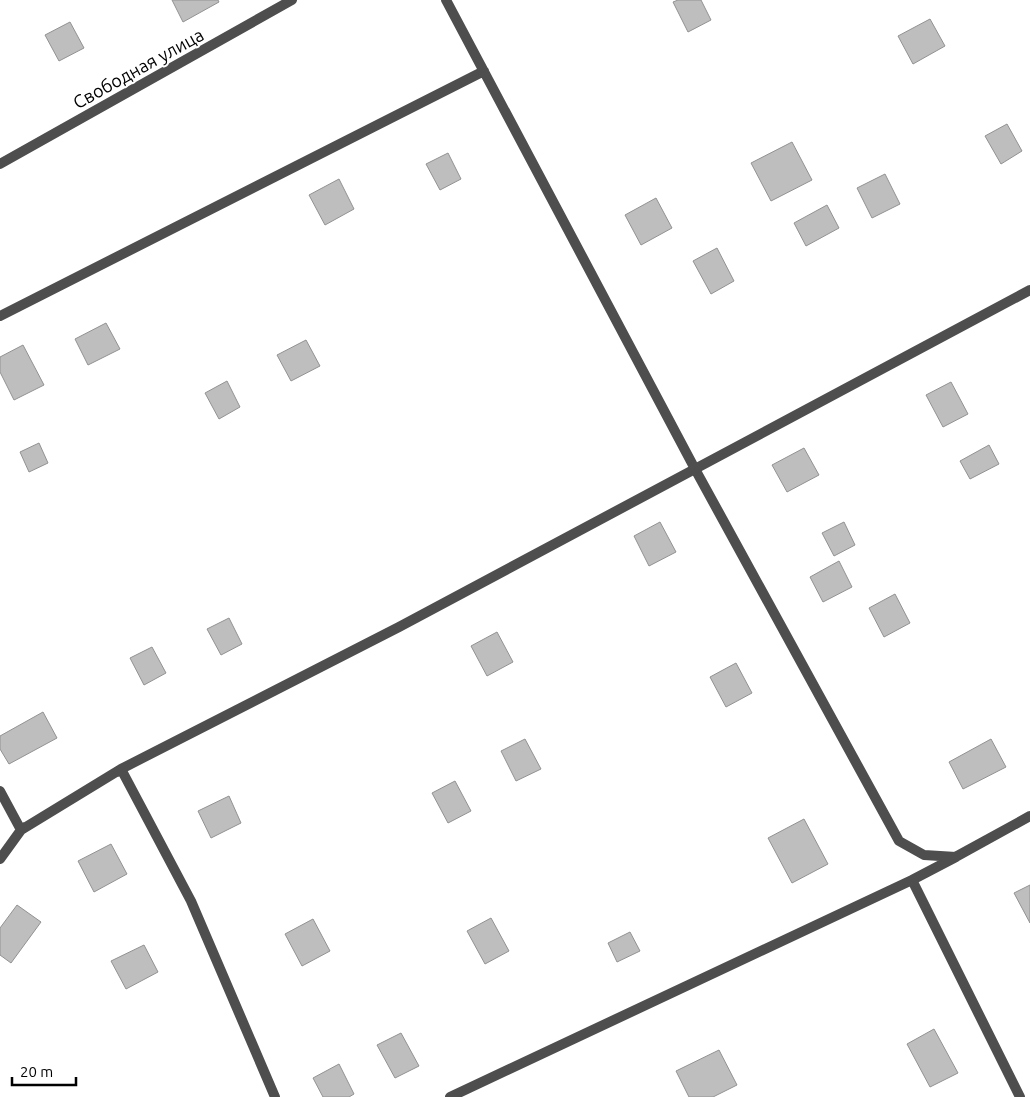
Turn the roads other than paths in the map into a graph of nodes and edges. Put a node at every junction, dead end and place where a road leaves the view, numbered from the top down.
1 (292, 0) edge
2 (446, 0) edge
3 (484, 72) junction
4 (0, 164) edge
5 (1030, 290) edge
6 (0, 316) edge
7 (696, 469) junction
8 (121, 769) junction
9 (0, 791) edge
10 (1030, 816) edge
11 (21, 830) junction
12 (956, 857) junction
13 (0, 859) edge
14 (912, 880) junction
15 (275, 1097) edge
16 (450, 1097) edge
17 (1020, 1097) edge

1 - 4 street, Свободная улица
2 - 3 street
3 - 6 street
3 - 7 street
5 - 7 street
7 - 8 street
7 - 12 street
8 - 11 street
8 - 15 street
9 - 11 street
10 - 12 street
11 - 13 street
12 - 14 street
14 - 16 street
14 - 17 street

